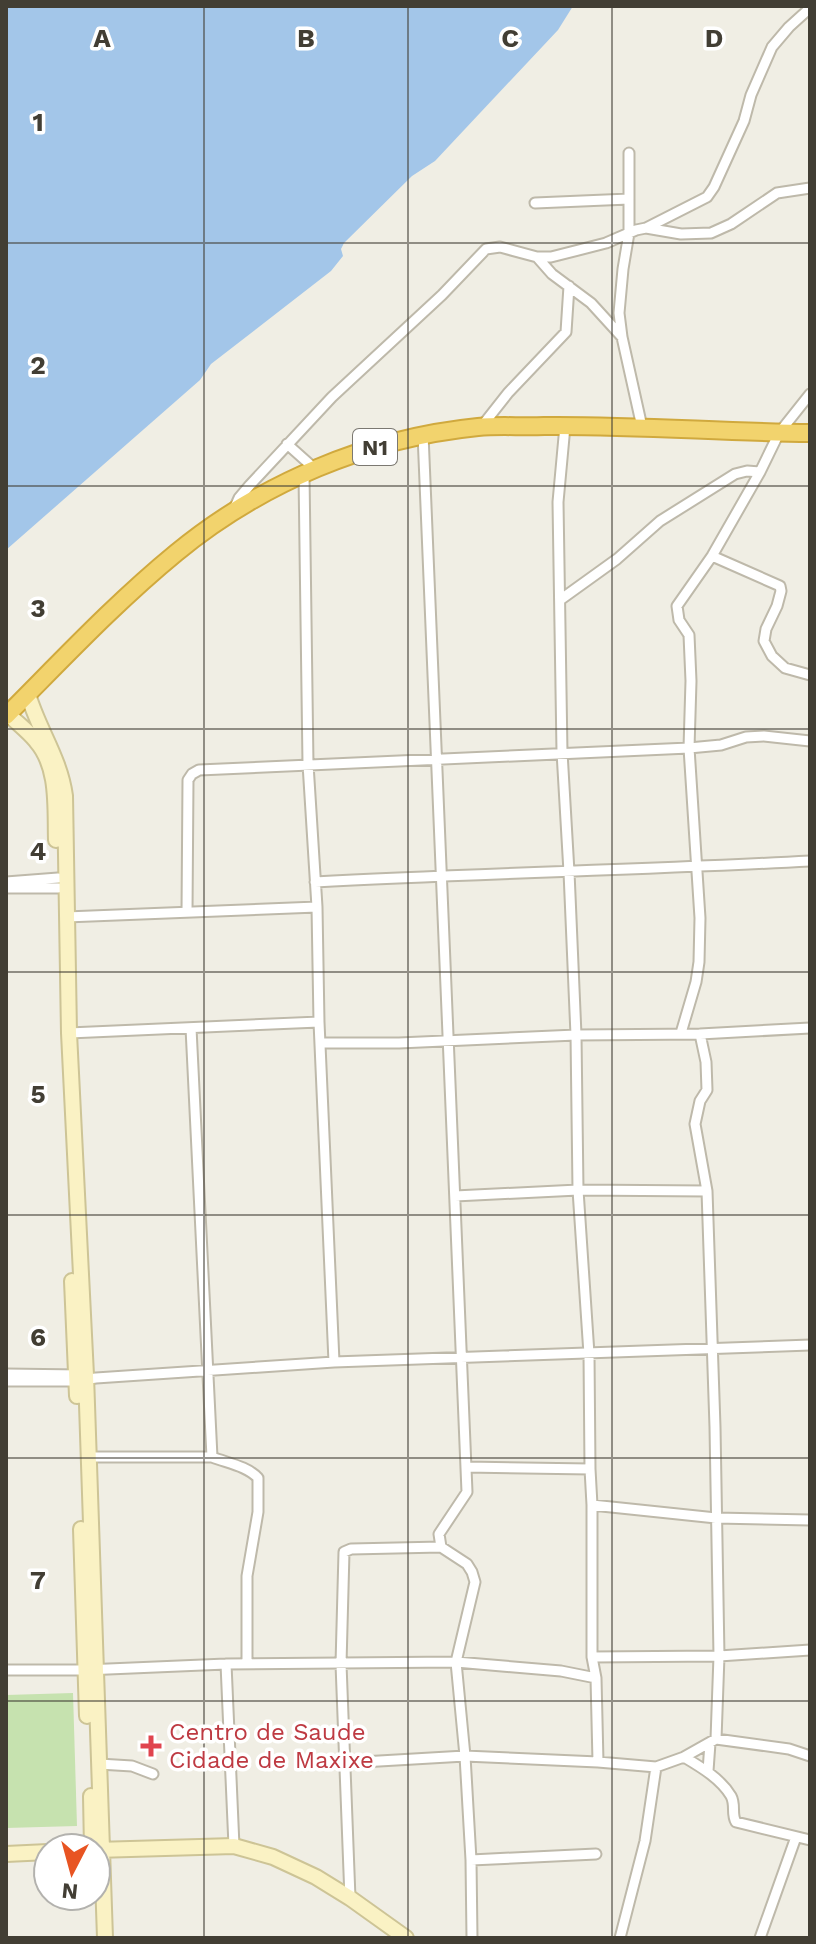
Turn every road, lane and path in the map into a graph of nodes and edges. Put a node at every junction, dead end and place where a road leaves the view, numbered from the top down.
1 (810, 8) edge
2 (629, 153) dead end
3 (810, 188) edge
4 (629, 199) junction
5 (535, 203) dead end
6 (646, 228) junction
7 (629, 233) junction
8 (537, 257) junction
9 (569, 286) junction
10 (622, 337) junction
11 (810, 394) edge
12 (565, 426) junction
13 (481, 427) junction
14 (642, 427) junction
15 (779, 433) junction
16 (423, 434) junction
17 (809, 435) edge
18 (287, 444) junction
19 (309, 472) junction
20 (760, 472) junction
21 (233, 512) junction
22 (712, 556) junction
23 (560, 600) junction
24 (810, 675) edge
25 (16, 707) edge
26 (810, 741) edge
27 (689, 748) junction
28 (562, 752) junction
29 (435, 758) junction
30 (308, 764) junction
31 (810, 861) edge
32 (695, 867) junction
33 (569, 872) junction
34 (442, 875) junction
35 (315, 882) junction
36 (58, 883) junction
37 (6, 885) edge
38 (317, 907) junction
39 (187, 912) junction
40 (66, 917) junction
41 (319, 1022) junction
42 (191, 1028) junction
43 (810, 1028) edge
44 (69, 1033) junction
45 (681, 1033) junction
46 (700, 1034) junction
47 (576, 1035) junction
48 (449, 1042) junction
49 (321, 1043) junction
50 (578, 1190) junction
51 (707, 1191) junction
52 (455, 1196) junction
53 (810, 1345) edge
54 (713, 1349) junction
55 (589, 1354) junction
56 (461, 1358) junction
57 (334, 1362) junction
58 (207, 1370) junction
59 (6, 1374) edge
60 (84, 1378) junction
61 (6, 1381) edge
62 (88, 1457) junction
63 (212, 1457) junction
64 (466, 1467) junction
65 (590, 1469) junction
66 (592, 1505) junction
67 (716, 1518) junction
68 (810, 1520) edge
69 (441, 1547) junction
70 (810, 1650) edge
71 (719, 1656) junction
72 (592, 1657) junction
73 (456, 1662) junction
74 (226, 1664) junction
75 (247, 1664) junction
76 (341, 1664) junction
77 (6, 1670) edge
78 (90, 1670) junction
79 (596, 1678) junction
80 (713, 1741) junction
81 (465, 1756) junction
82 (810, 1756) edge
83 (684, 1757) junction
84 (598, 1762) junction
85 (345, 1763) junction
86 (99, 1764) junction
87 (656, 1767) junction
88 (708, 1771) junction
89 (153, 1774) dead end
90 (96, 1832) edge
91 (97, 1832) edge
92 (796, 1837) junction
93 (810, 1840) edge
94 (234, 1846) junction
95 (112, 1849) edge
96 (32, 1853) edge
97 (6, 1854) edge
98 (596, 1854) dead end
99 (471, 1860) junction
100 (350, 1898) junction
101 (95, 1912) edge
102 (103, 1912) edge
103 (97, 1938) edge
104 (105, 1938) edge
105 (406, 1938) edge
106 (472, 1938) edge
107 (620, 1938) edge
108 (760, 1938) edge

1 - 6 street
2 - 4 street
3 - 6 street
4 - 5 street
4 - 7 street
6 - 7 street
7 - 8 street
7 - 10 street
8 - 9 street
8 - 18 street
9 - 10 street
9 - 13 street
10 - 14 street
11 - 15 street
12 - 13 highway, N1
12 - 14 highway, N1
12 - 23 street
13 - 16 highway, N1
14 - 15 highway, N1
15 - 17 highway, N1
15 - 20 street
16 - 19 highway, N1
16 - 29 street
18 - 19 street
18 - 21 street
19 - 21 highway, N1
19 - 30 street
20 - 22 street
20 - 23 street
21 - 25 highway, N1
22 - 24 street
22 - 27 street
23 - 28 street
25 - 36 street
25 - 40 street
26 - 27 street
27 - 28 street
27 - 32 street
28 - 29 street
28 - 33 street
29 - 30 street
29 - 34 street
30 - 35 street
30 - 39 street
31 - 32 street
32 - 33 street
32 - 45 street
33 - 34 street
33 - 47 street
34 - 35 street
34 - 48 street
35 - 38 street
36 - 37 street
36 - 60 street
38 - 39 street
38 - 41 street
39 - 40 street
40 - 44 street
41 - 42 street
41 - 49 street
42 - 44 street
42 - 58 street
43 - 46 street
44 - 60 street
45 - 46 street
45 - 47 street
46 - 51 street
47 - 48 street
47 - 50 street
48 - 49 street
48 - 52 street
49 - 57 street
50 - 51 street
50 - 52 street
50 - 55 street
51 - 54 street
52 - 56 street
53 - 54 street
54 - 55 street
54 - 67 street
55 - 56 street
55 - 65 street
56 - 57 street
56 - 64 street
57 - 58 street
58 - 60 street
58 - 63 street
59 - 60 street
60 - 61 street
60 - 62 street
60 - 78 street
62 - 63 street
62 - 78 street
63 - 75 street
64 - 65 street
64 - 69 street
65 - 66 street
66 - 67 street
66 - 72 street
67 - 68 street
67 - 71 street
69 - 73 street
69 - 76 street
70 - 71 street
71 - 72 street
71 - 80 street
72 - 79 street
73 - 76 street
73 - 79 street
73 - 81 street
74 - 75 street
74 - 78 street
74 - 94 street
75 - 76 street
76 - 85 street
77 - 78 street
78 - 86 street
78 - 90 street
79 - 84 street
80 - 82 street
80 - 83 street
80 - 88 street
81 - 84 street
81 - 85 street
81 - 99 street
83 - 87 street
83 - 88 street
84 - 87 street
85 - 100 street
86 - 89 street
86 - 91 street
87 - 107 street
88 - 92 street
92 - 93 street
92 - 108 street
94 - 95 street
94 - 100 street
96 - 97 street
98 - 99 street
99 - 106 street
100 - 105 street
101 - 103 street
102 - 104 street

